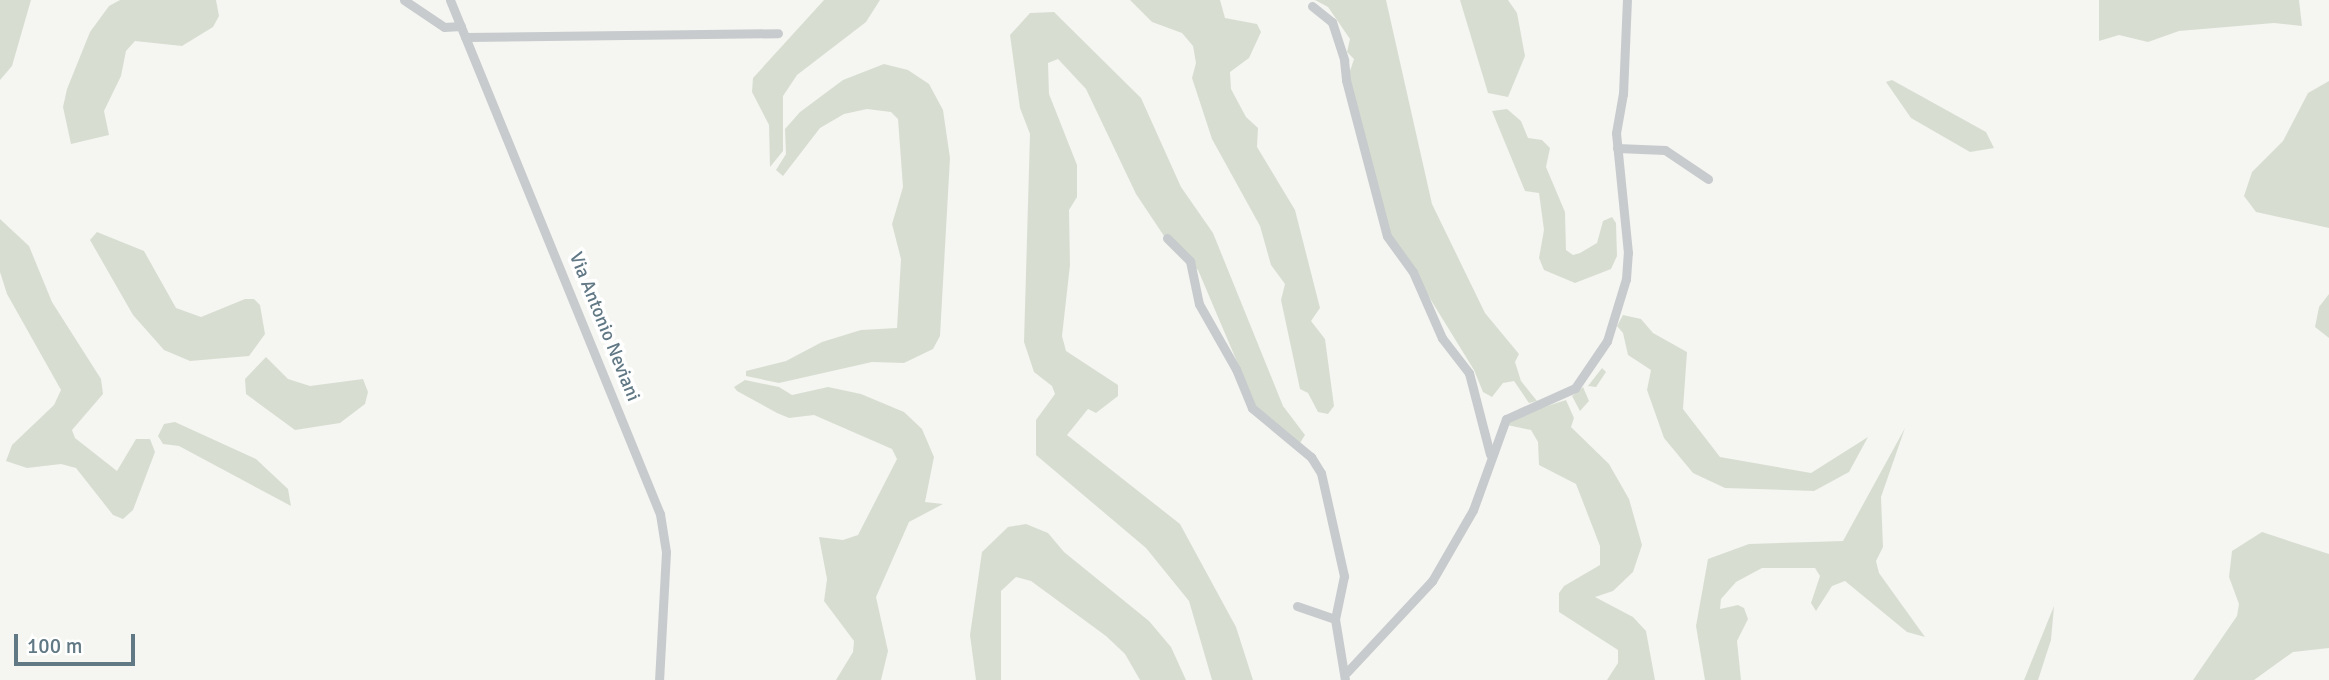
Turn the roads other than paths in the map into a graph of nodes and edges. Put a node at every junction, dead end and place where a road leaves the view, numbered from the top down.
1 (404, 0) edge
2 (450, 0) edge
3 (1627, 0) edge
4 (1312, 6) dead end
5 (461, 26) junction
6 (778, 33) dead end
7 (465, 37) junction
8 (1617, 148) junction
9 (1708, 179) dead end
10 (1167, 238) dead end
11 (1491, 456) junction
12 (1297, 606) dead end
13 (1335, 619) junction
14 (1346, 676) edge
15 (659, 680) edge

1 - 5 street
2 - 5 street, Via Antonio Neviani
3 - 8 street
4 - 11 street
5 - 7 street, Via Antonio Neviani
6 - 7 street
7 - 15 street, Via Antonio Neviani
8 - 9 street
8 - 11 street
10 - 13 street
11 - 14 street
12 - 13 street
13 - 14 street

